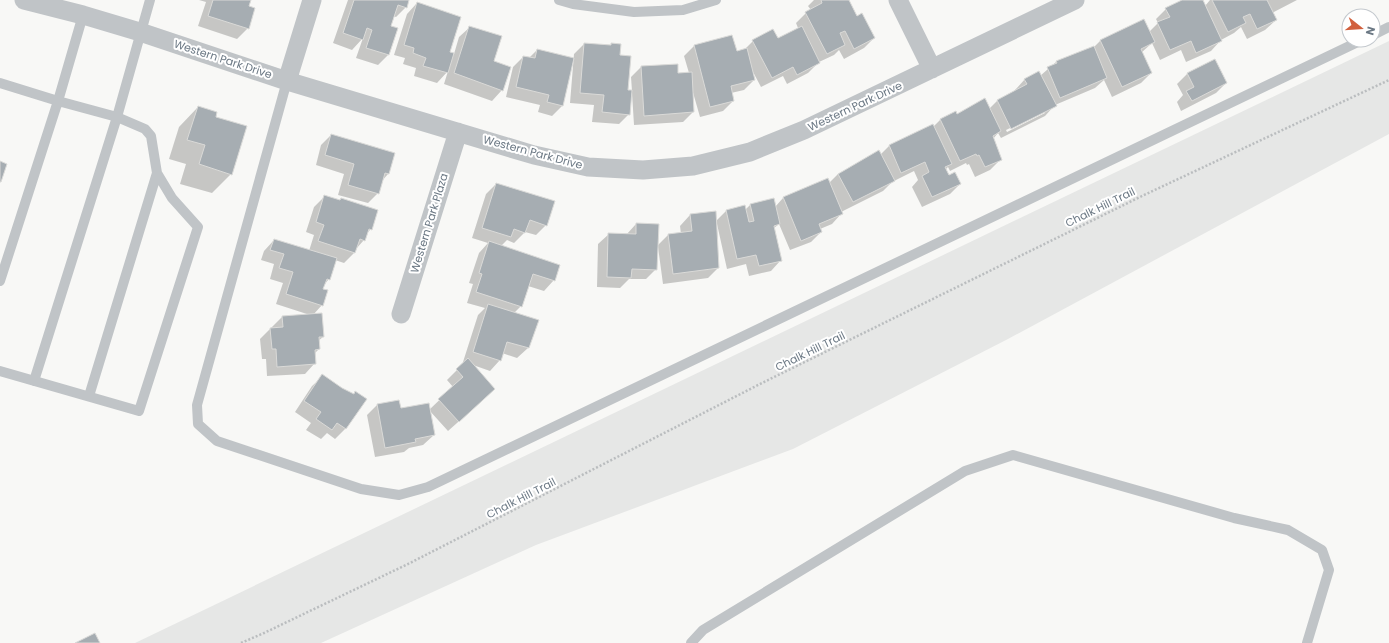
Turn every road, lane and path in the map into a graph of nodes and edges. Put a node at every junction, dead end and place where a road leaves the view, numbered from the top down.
1 (24, 0) edge
2 (150, 0) edge
3 (312, 0) edge
4 (559, 0) edge
5 (716, 0) edge
6 (898, 0) edge
7 (1075, 0) edge
8 (83, 15) junction
9 (140, 32) junction
10 (1345, 48) edge
11 (932, 69) junction
12 (1389, 80) edge
13 (287, 81) junction
14 (0, 83) edge
15 (58, 101) junction
16 (117, 117) junction
17 (458, 132) junction
18 (157, 173) junction
19 (0, 281) edge
20 (401, 314) dead end
21 (0, 371) edge
22 (34, 381) junction
23 (89, 396) junction
24 (241, 643) edge
25 (691, 643) edge
26 (1307, 643) edge

1 - 8 street, Western Park Drive
2 - 9 lane
3 - 13 street
4 - 5 lane
6 - 11 street
7 - 11 street, Western Park Drive
8 - 9 street, Western Park Drive
8 - 15 lane
9 - 13 street, Western Park Drive
9 - 16 lane
10 - 13 lane
11 - 17 street, Western Park Drive
12 - 24 path, Chalk Hill Trail
13 - 17 street, Western Park Drive
14 - 15 lane
15 - 16 lane
15 - 19 lane
16 - 18 lane
16 - 22 lane
17 - 20 street, Western Park Plaza
18 - 23 lane
18 - 23 lane
21 - 22 lane
22 - 23 lane
25 - 26 lane

